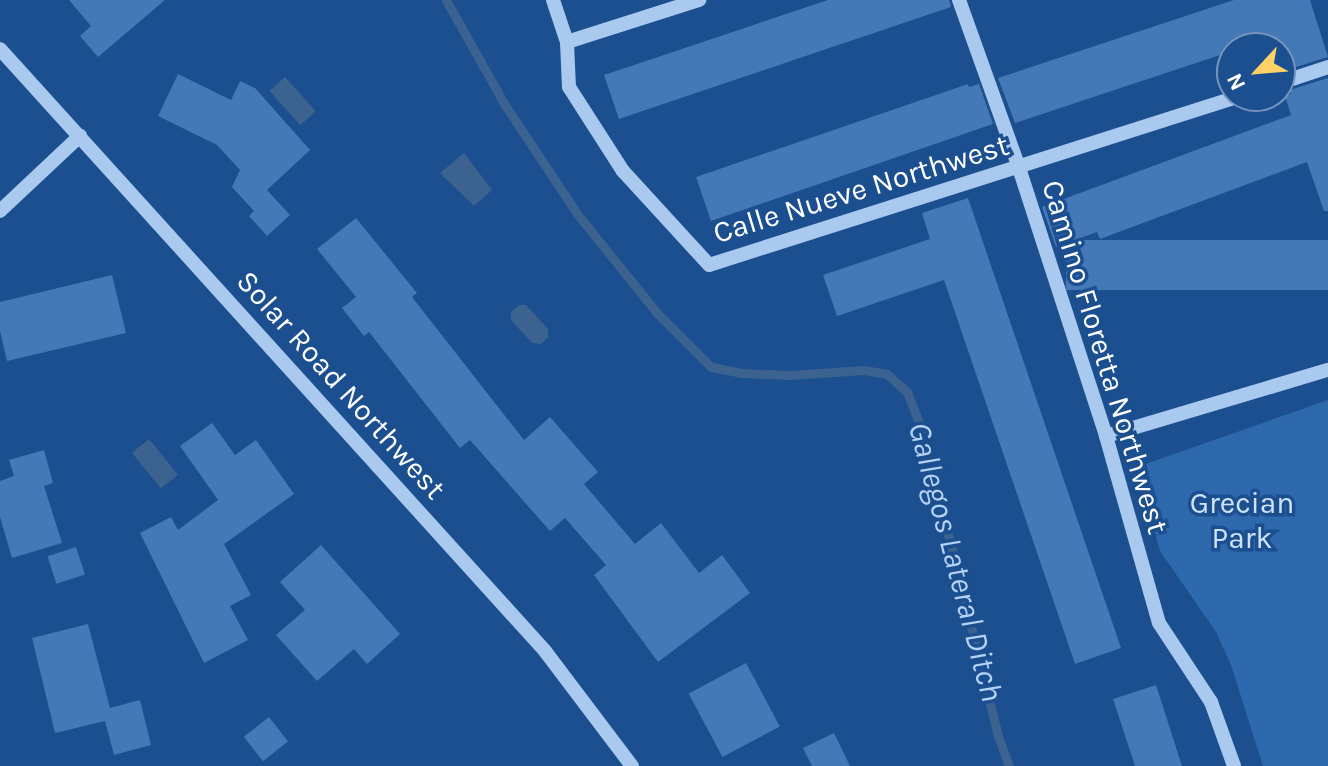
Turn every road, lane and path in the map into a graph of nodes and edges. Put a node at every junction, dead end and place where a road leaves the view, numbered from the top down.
1 (699, 0) edge
2 (959, 0) edge
3 (553, 2) edge
4 (567, 42) junction
5 (0, 49) edge
6 (1328, 67) edge
7 (1296, 78) edge
8 (1216, 104) edge
9 (80, 136) junction
10 (1019, 168) junction
11 (0, 211) edge
12 (1328, 370) edge
13 (1106, 436) junction
14 (632, 766) edge
15 (1234, 766) edge

1 - 4 street
2 - 10 street, Camino Floretta Northwest
3 - 4 street
4 - 10 street, Calle Nueve Northwest
5 - 9 street, Solar Road Northwest
6 - 7 street
8 - 10 street, Calle Nueve Northwest
9 - 11 street
9 - 14 street, Solar Road Northwest
10 - 13 street, Camino Floretta Northwest
12 - 13 street
13 - 15 street, Camino Floretta Northwest

